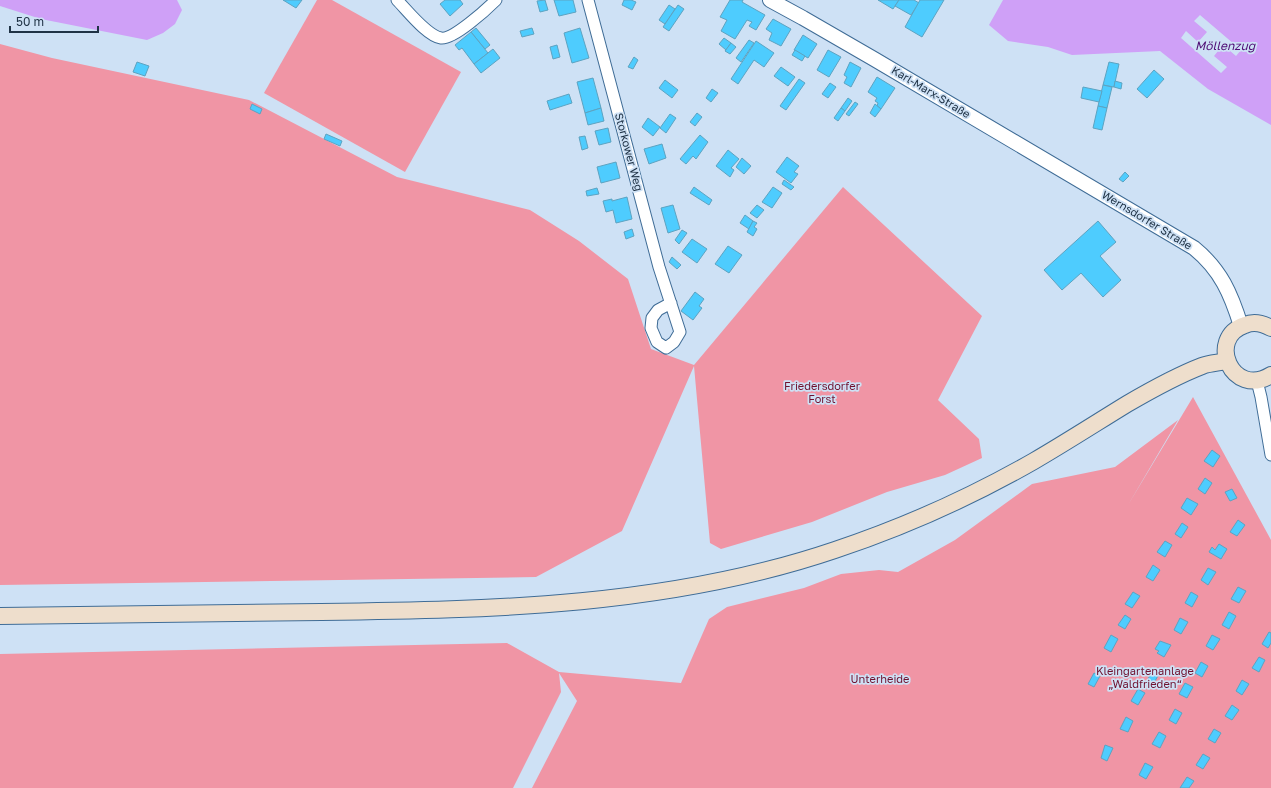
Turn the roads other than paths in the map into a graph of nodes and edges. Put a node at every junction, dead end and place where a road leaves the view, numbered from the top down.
1 (397, 0) edge
2 (496, 0) edge
3 (588, 0) edge
4 (770, 0) edge
5 (1090, 186) joint
6 (671, 303) dead end
7 (1241, 326) junction
8 (1271, 328) edge
9 (1227, 361) junction
10 (1264, 378) edge
11 (1271, 455) edge
12 (0, 616) edge

1 - 2 street
3 - 6 street, Storkower Weg
4 - 5 street, Karl-Marx-Straße
5 - 7 street, Wernsdorfer Straße
7 - 8 main road
7 - 9 main road
9 - 10 main road
9 - 12 main road
10 - 11 street

